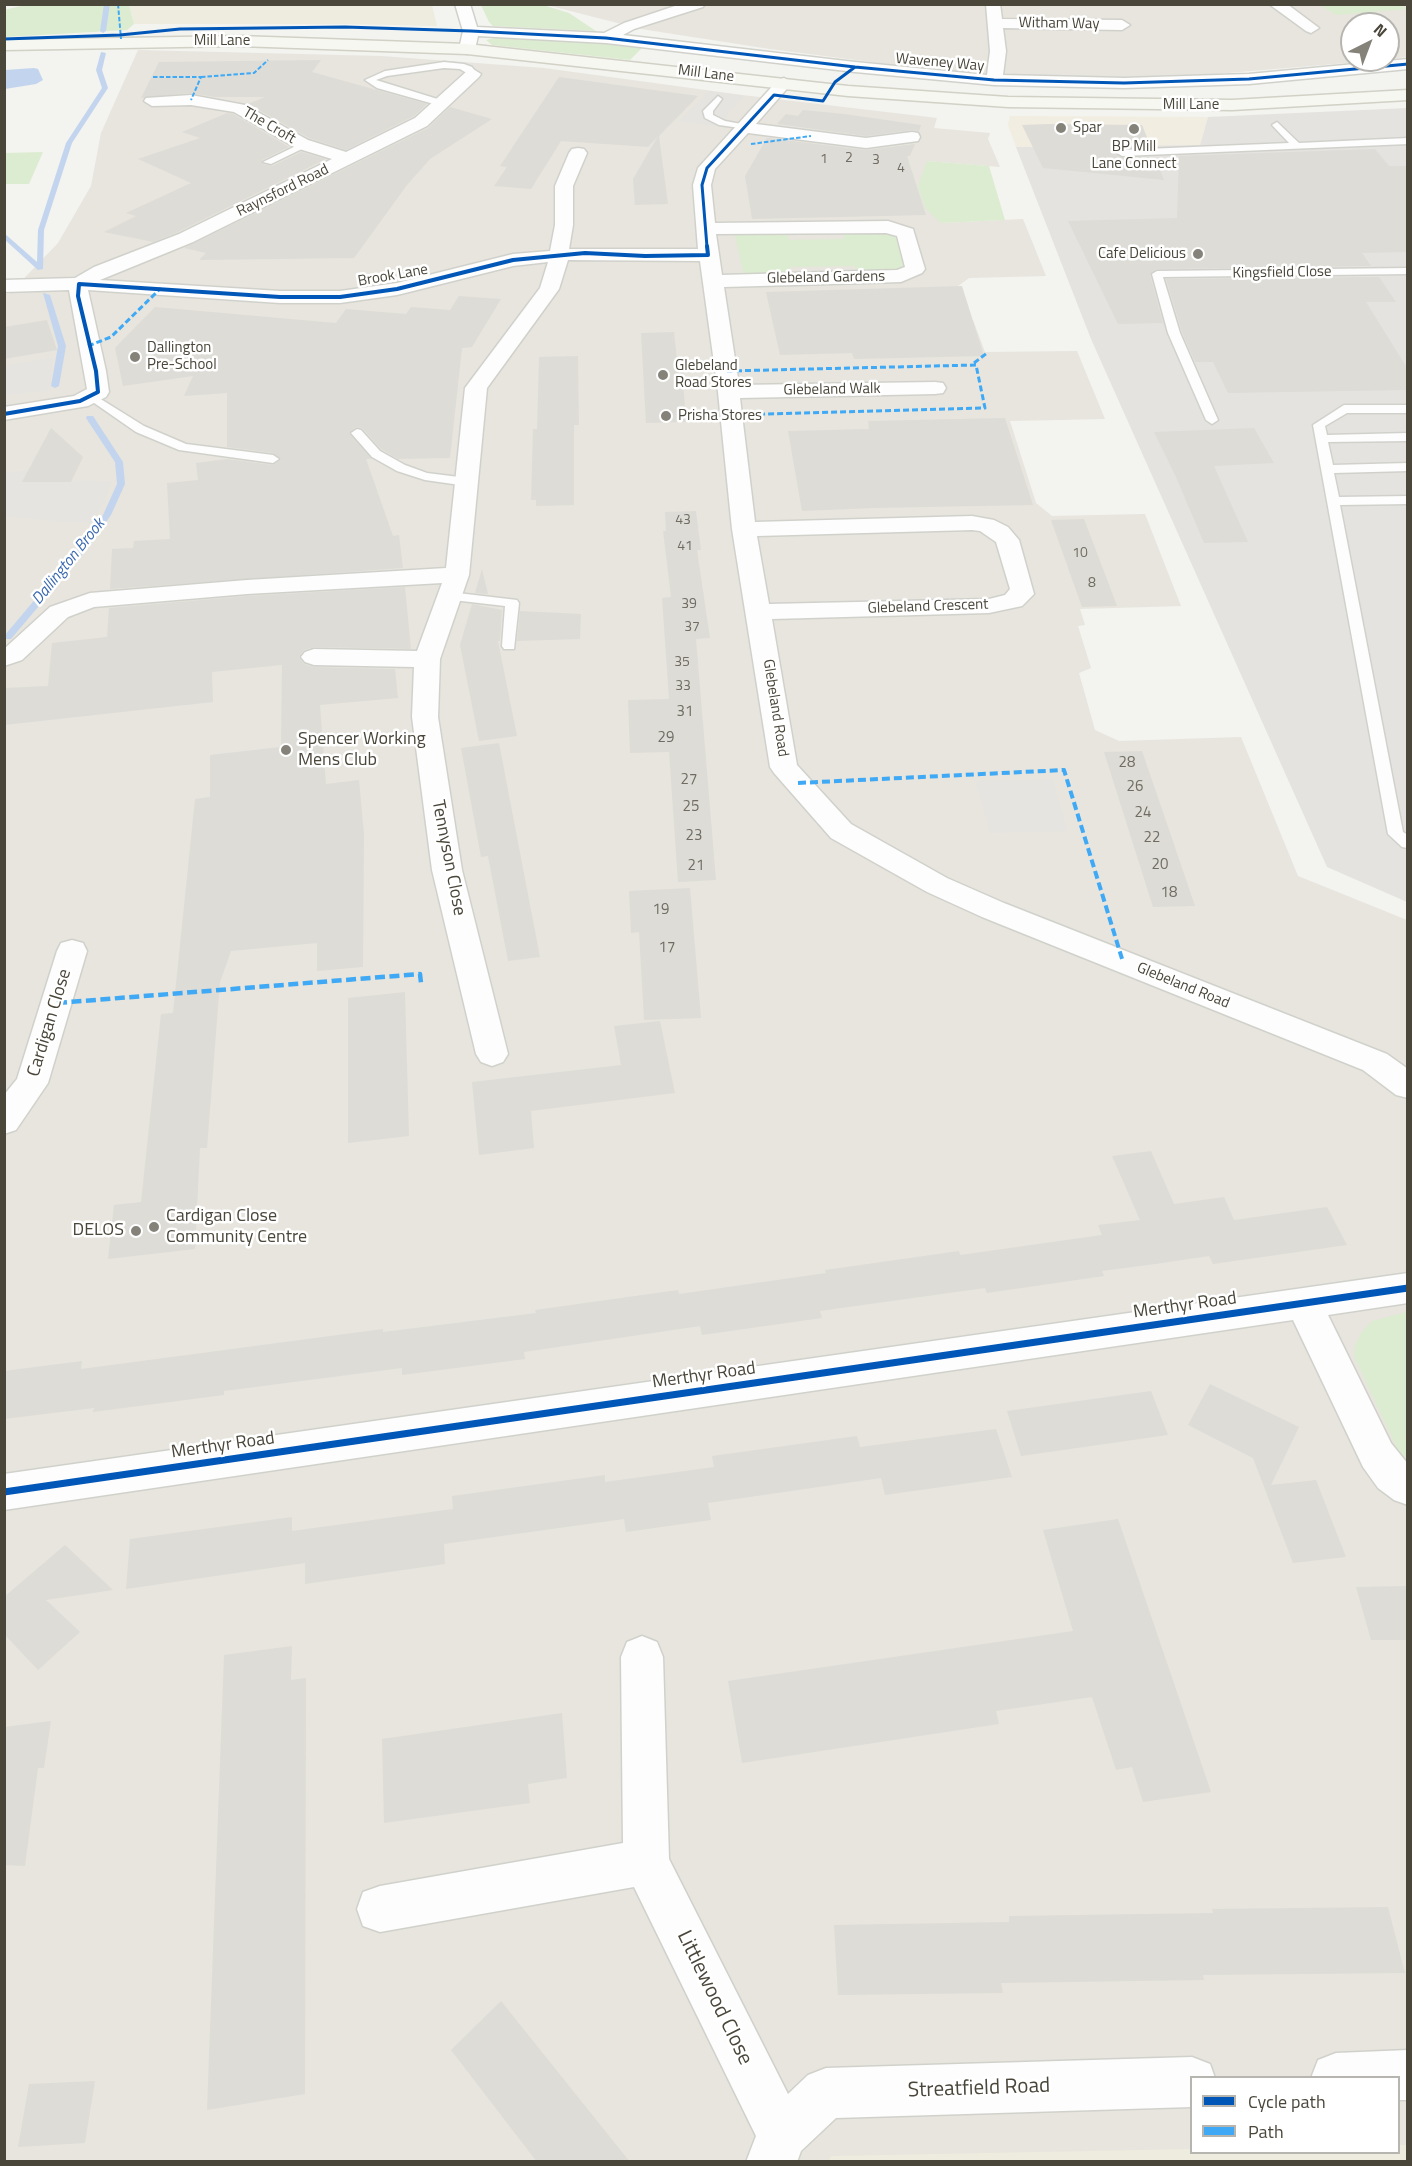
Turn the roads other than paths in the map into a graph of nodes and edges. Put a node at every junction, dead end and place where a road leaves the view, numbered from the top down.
1 (462, 4) edge
2 (699, 4) edge
3 (993, 4) edge
4 (1276, 4) edge
5 (1311, 20) dead end
6 (997, 23) junction
7 (1122, 25) dead end
8 (471, 31) junction
9 (606, 38) junction
10 (4, 45) edge
11 (467, 49) junction
12 (1407, 64) edge
13 (473, 74) joint
14 (994, 80) junction
15 (784, 83) junction
16 (1407, 95) edge
17 (718, 99) dead end
18 (152, 101) dead end
19 (441, 103) junction
20 (1277, 125) dead end
21 (744, 127) junction
22 (1407, 141) edge
23 (906, 142) dead end
24 (305, 145) junction
25 (1297, 146) junction
26 (578, 153) dead end
27 (1122, 153) dead end
28 (349, 159) junction
29 (268, 162) dead end
30 (709, 255) junction
31 (558, 256) junction
32 (1407, 271) edge
33 (79, 284) junction
34 (4, 286) edge
35 (935, 388) dead end
36 (729, 392) junction
37 (86, 399) junction
38 (1407, 409) edge
39 (4, 414) edge
40 (1212, 420) dead end
41 (357, 434) dead end
42 (1407, 437) edge
43 (1322, 438) junction
44 (273, 459) dead end
45 (1407, 467) edge
46 (1328, 468) junction
47 (467, 482) junction
48 (1407, 500) edge
49 (1334, 501) junction
50 (744, 529) junction
51 (453, 586) junction
52 (759, 612) junction
53 (509, 646) dead end
54 (314, 657) dead end
55 (4, 658) edge
56 (427, 658) junction
57 (1407, 843) edge
58 (72, 951) dead end
59 (492, 1054) dead end
60 (1407, 1086) edge
61 (4, 1121) edge
62 (1407, 1288) edge
63 (1304, 1304) junction
64 (1407, 1487) edge
65 (4, 1492) edge
66 (642, 1657) dead end
67 (646, 1862) junction
68 (380, 1909) dead end
69 (1407, 2075) edge
70 (1383, 2076) edge
71 (1190, 2082) edge
72 (776, 2148) edge

1 - 8 street
2 - 9 street
3 - 6 street, Witham Way
4 - 5 street
6 - 7 street, Witham Way
6 - 14 street, Witham Way
8 - 9 street, Waveney Way
8 - 11 street
9 - 14 street, Waveney Way
10 - 11 street, Mill Lane
11 - 15 street, Mill Lane
12 - 14 street, Waveney Way
13 - 19 street, Raynsford Road
13 - 19 lane
15 - 16 street, Mill Lane
15 - 21 street, Glebeland Road
17 - 21 lane
18 - 24 street, The Croft
19 - 28 street, Raynsford Road
20 - 25 lane
21 - 23 street
21 - 30 street, Glebeland Road
22 - 25 lane
24 - 28 street, The Croft
24 - 29 lane
25 - 27 lane
26 - 31 street
28 - 33 street, Raynsford Road
30 - 30 street, Glebeland Gardens
30 - 31 street, Brook Lane
30 - 36 street, Glebeland Road
31 - 33 street, Brook Lane
31 - 47 street
32 - 40 lane, Kingsfield Close
33 - 34 street, Brook Lane
33 - 37 street
35 - 36 street, Glebeland Walk
36 - 50 street, Glebeland Road
37 - 39 street
37 - 44 lane
38 - 43 lane
41 - 47 lane
42 - 43 lane
43 - 46 lane
45 - 46 lane
46 - 49 lane
47 - 51 street
48 - 49 lane
49 - 57 lane
50 - 52 street, Glebeland Road
50 - 52 street, Glebeland Crescent
51 - 53 lane
51 - 55 street
51 - 56 street, Tennyson Close
52 - 60 street, Glebeland Road
54 - 56 street
56 - 59 street, Tennyson Close
58 - 61 street, Cardigan Close
62 - 63 street, Merthyr Road
63 - 64 street
63 - 65 street, Merthyr Road
66 - 67 street, Littlewood Close
67 - 68 street
67 - 72 street, Littlewood Close
69 - 70 street
71 - 72 street, Streatfield Road

